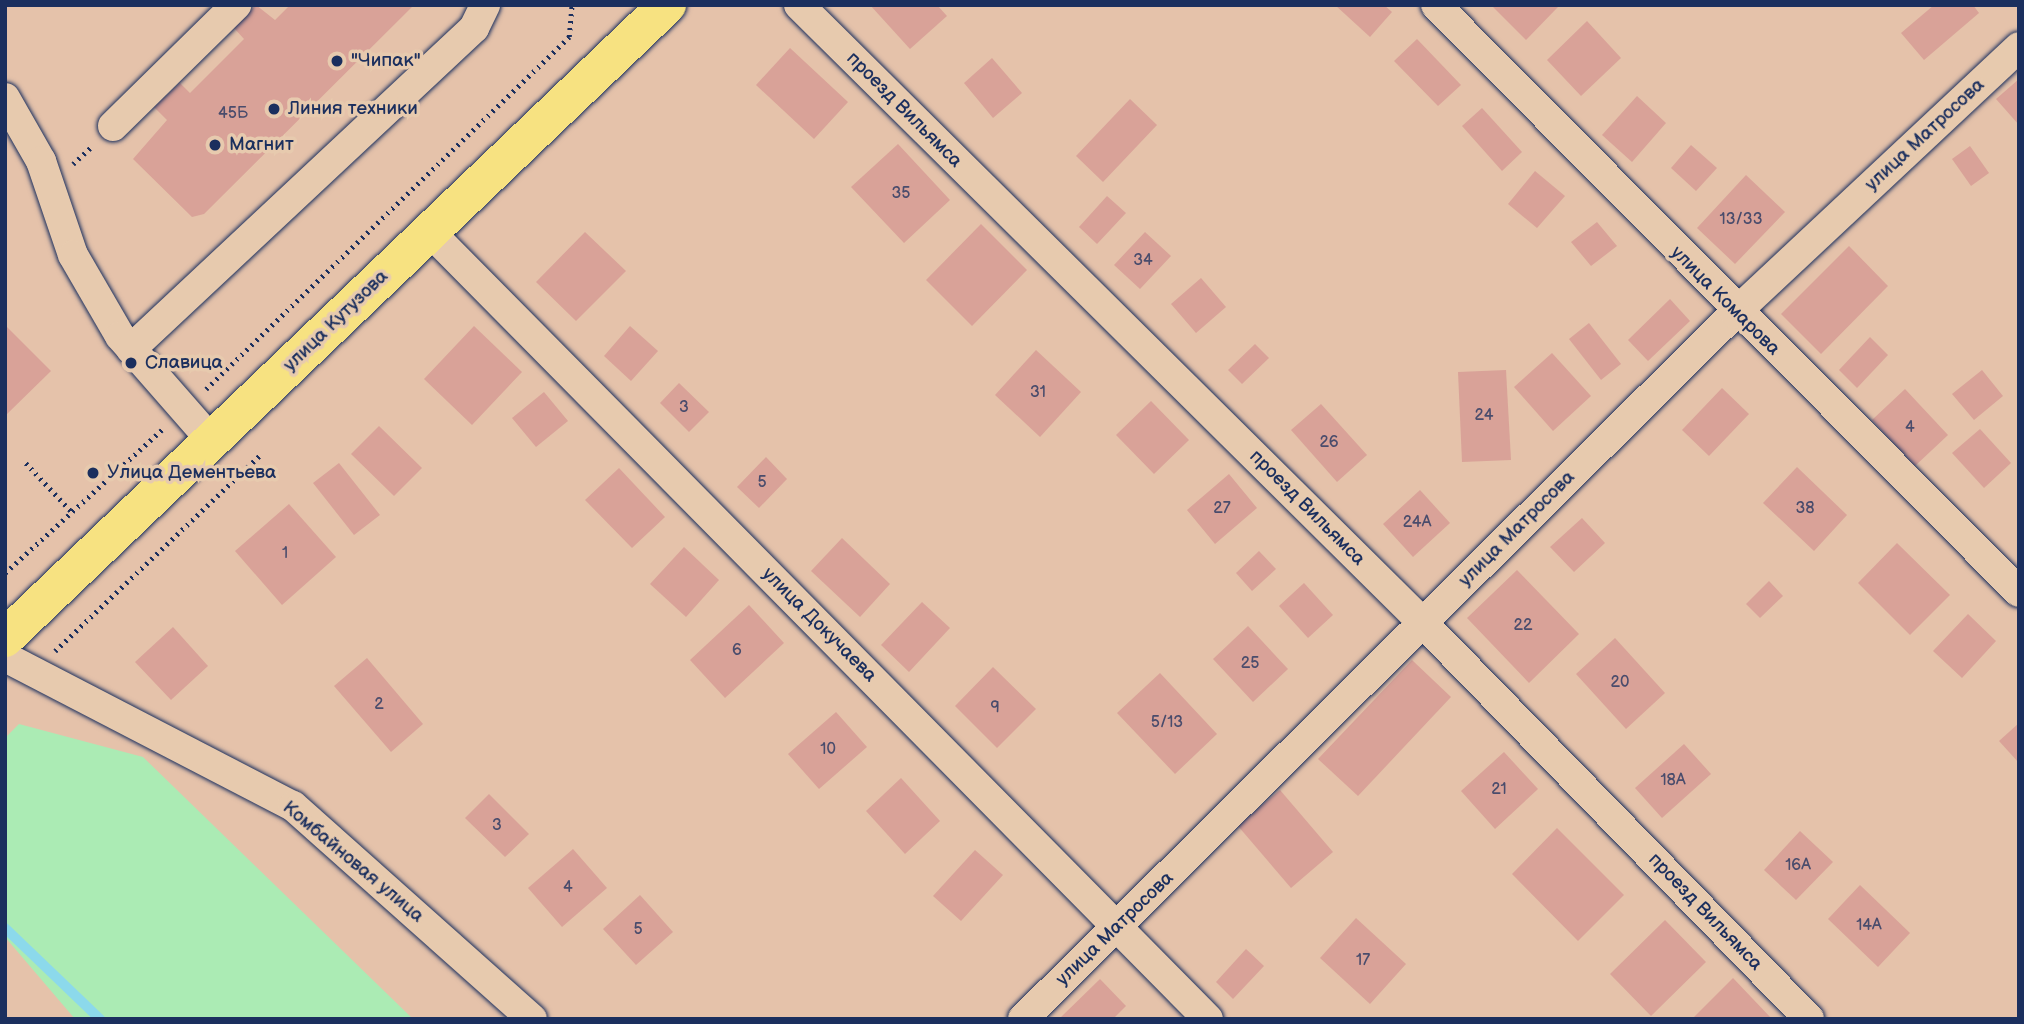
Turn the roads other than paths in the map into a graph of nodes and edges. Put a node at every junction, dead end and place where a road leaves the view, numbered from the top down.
1 (236, 5) edge
2 (485, 5) edge
3 (799, 5) edge
4 (1436, 5) edge
5 (657, 9) edge
6 (2019, 47) edge
7 (5, 98) edge
8 (113, 126) road end
9 (429, 232) junction
10 (1735, 313) junction
11 (131, 349) junction
12 (211, 440) junction
13 (2019, 592) edge
14 (1423, 622) junction
15 (5, 638) edge
16 (5, 657) edge
17 (1118, 927) junction
18 (532, 1019) edge
19 (1023, 1019) edge
20 (1208, 1019) edge
21 (1808, 1019) edge

1 - 8 street
2 - 11 street
3 - 14 street, проезд Вильямса
4 - 10 street, улица Комарова
5 - 9 main road, улица Кутузова
6 - 10 street, улица Матросова
7 - 11 street
9 - 12 main road, улица Кутузова
9 - 17 street, улица Докучаева
10 - 13 street, улица Комарова
10 - 14 street, улица Матросова
11 - 12 street
12 - 15 main road, улица Кутузова
14 - 17 street, улица Матросова
14 - 21 street, проезд Вильямса
16 - 18 street, Комбайновая улица
17 - 19 street, улица Матросова
17 - 20 street, улица Докучаева

